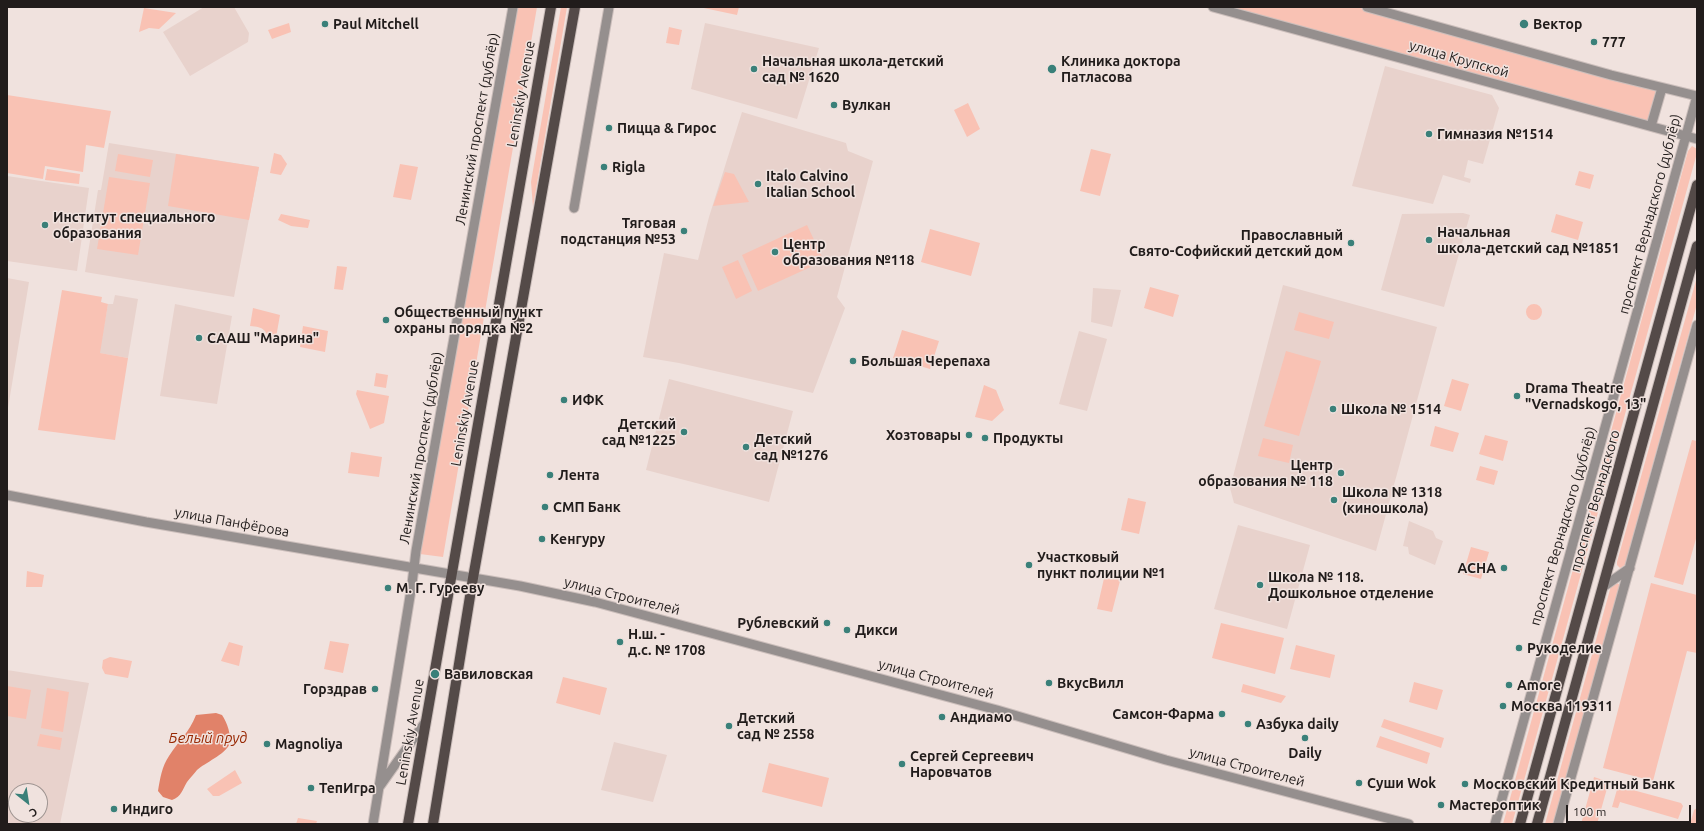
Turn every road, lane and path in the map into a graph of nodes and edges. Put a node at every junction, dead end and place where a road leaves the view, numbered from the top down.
1 (513, 7) edge
2 (551, 7) edge
3 (575, 7) edge
4 (609, 7) edge
5 (1213, 7) edge
6 (1367, 7) edge
7 (1662, 88) junction
8 (1697, 96) edge
9 (1652, 126) junction
10 (1686, 136) junction
11 (1697, 139) edge
12 (1697, 185) edge
13 (574, 208) dead end
14 (1697, 246) edge
15 (1697, 325) edge
16 (7, 495) edge
17 (414, 567) junction
18 (1630, 568) junction
19 (452, 574) junction
20 (474, 578) junction
21 (1603, 587) junction
22 (426, 722) junction
23 (379, 787) junction
24 (373, 824) edge
25 (408, 824) edge
26 (433, 824) edge
27 (1409, 824) edge
28 (1495, 824) edge
29 (1520, 824) edge
30 (1537, 824) edge
31 (1558, 824) edge

1 - 17 street, Ленинский проспект (дублёр)
2 - 19 main road, Leninskiy Avenue
3 - 20 main road
4 - 13 street
5 - 9 street, улица Крупской
6 - 7 street, улица Крупской
7 - 8 street, улица Крупской
7 - 9 street
8 - 10 street, проспект Вернадского (дублёр)
9 - 10 street, улица Крупской
10 - 11 street, улица Крупской
10 - 28 street, проспект Вернадского (дублёр)
12 - 29 main road, проспект Вернадского
14 - 21 main road
15 - 18 street
16 - 17 street, улица Панфёрова
17 - 19 street, улица Панфёрова
17 - 23 street, Ленинский проспект (дублёр)
18 - 21 street
18 - 31 street
19 - 20 street, улица Строителей
19 - 22 main road, Leninskiy Avenue
20 - 26 main road
20 - 27 street, улица Строителей
21 - 30 main road
22 - 23 street
22 - 25 main road, Leninskiy Avenue
23 - 24 street, Ленинский проспект (дублёр)

